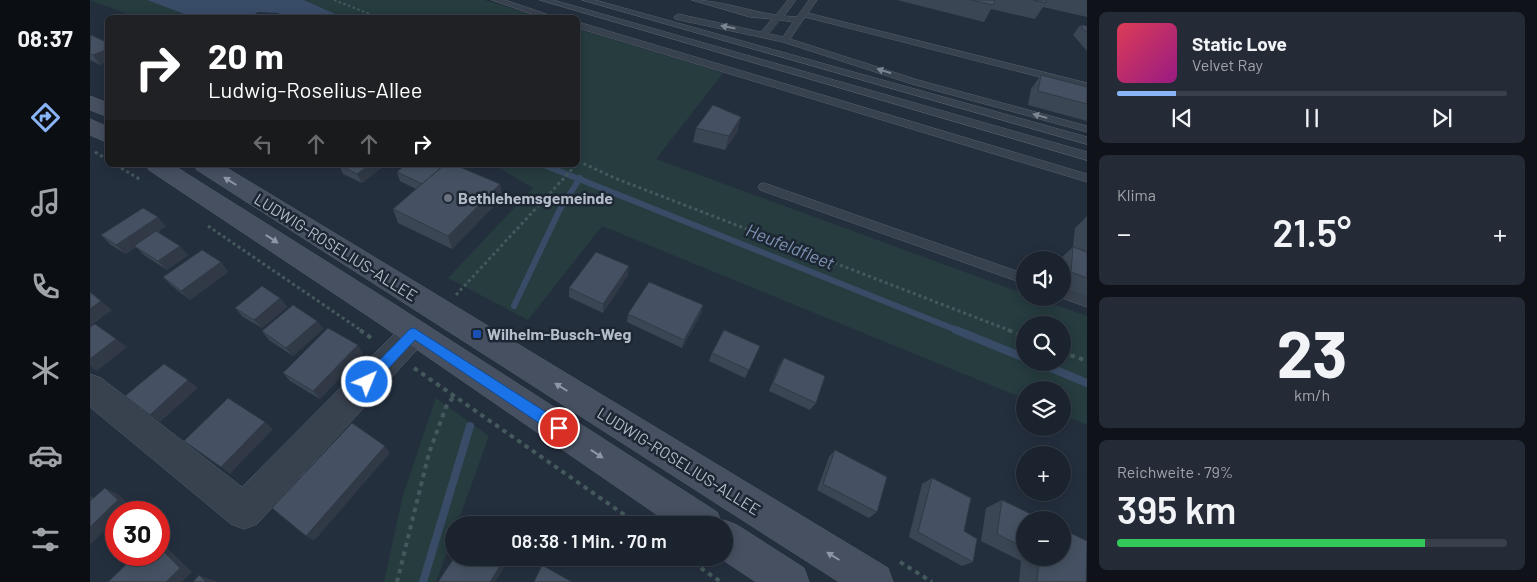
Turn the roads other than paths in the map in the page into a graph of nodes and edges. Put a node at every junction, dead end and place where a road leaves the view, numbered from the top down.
1 (496, 0) edge
2 (544, 0) edge
3 (587, 0) edge
4 (696, 0) edge
5 (792, 0) edge
6 (814, 0) edge
7 (803, 14) junction
8 (544, 15) edge
9 (780, 16) junction
10 (580, 25) edge
11 (764, 34) junction
12 (785, 40) junction
13 (1087, 78) edge
14 (1087, 86) edge
15 (90, 102) edge
16 (105, 110) edge
17 (90, 126) edge
18 (1087, 130) edge
19 (105, 134) edge
20 (1087, 141) edge
21 (1087, 156) edge
22 (160, 167) edge
23 (208, 167) edge
24 (1087, 178) edge
25 (764, 187) dead end
26 (1016, 276) edge
27 (1071, 295) edge
28 (1087, 301) edge
29 (414, 333) junction
30 (90, 388) edge
31 (690, 516) edge
32 (733, 545) edge
33 (778, 579) edge
34 (874, 582) edge

1 - 8 lane
2 - 21 lane
11 -> 3 lane
3 - 20 lane
4 - 9 lane
5 - 9 lane
6 - 7 lane
7 - 9 lane
7 - 12 lane
7 - 13 lane
7 - 14 lane
9 - 11 lane
10 - 24 lane
11 - 12 lane
18 -> 12 lane
15 - 16 main road
17 - 19 main road
22 -> 29 main road, LUDWIG-ROSELIUS-ALLEE
34 -> 23 main road, LUDWIG-ROSELIUS-ALLEE
25 - 26 lane
27 - 28 lane
29 - 30 street
29 -> 31 main road, LUDWIG-ROSELIUS-ALLEE
32 - 33 main road

